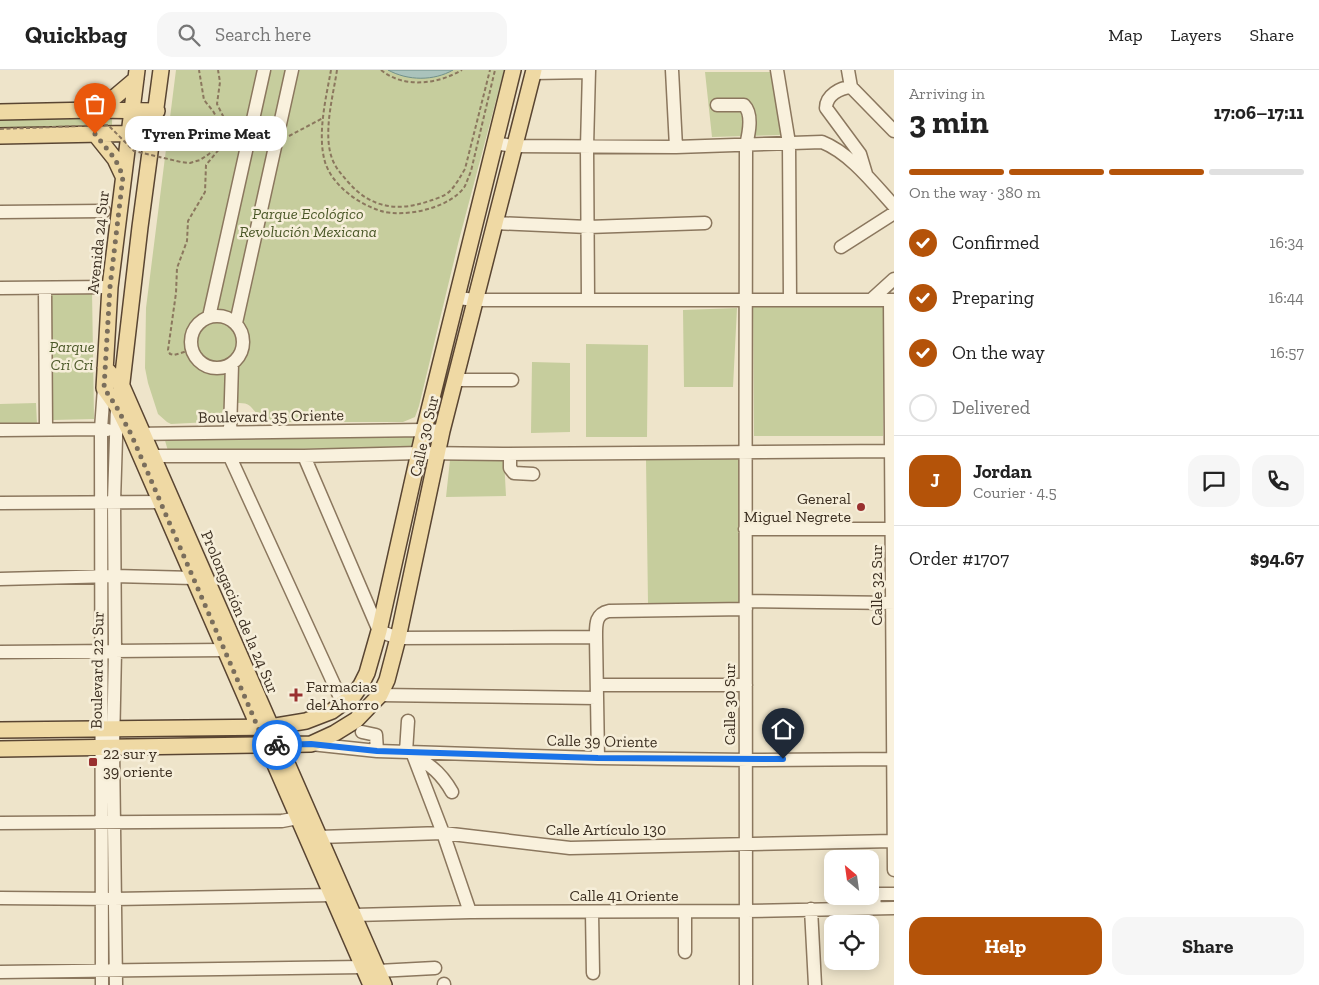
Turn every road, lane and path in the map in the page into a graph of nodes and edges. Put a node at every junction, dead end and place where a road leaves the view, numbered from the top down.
1 (162, 70) edge
2 (199, 70) edge
3 (218, 70) edge
4 (264, 70) edge
5 (292, 70) edge
6 (331, 70) edge
7 (337, 70) edge
8 (381, 70) edge
9 (462, 70) edge
10 (490, 70) edge
11 (496, 70) edge
12 (513, 70) edge
13 (672, 70) edge
14 (777, 70) edge
15 (848, 70) edge
16 (534, 71) edge
17 (589, 71) edge
18 (137, 75) edge
19 (851, 87) junction
20 (717, 105) dead end
21 (94, 110) junction
22 (133, 111) junction
23 (156, 111) junction
24 (0, 112) edge
25 (323, 118) junction
26 (0, 129) edge
27 (894, 131) edge
28 (130, 132) junction
29 (154, 133) junction
30 (95, 134) junction
31 (0, 136) edge
32 (276, 142) junction
33 (494, 143) junction
34 (789, 143) junction
35 (746, 145) junction
36 (514, 146) junction
37 (676, 147) junction
38 (587, 148) junction
39 (866, 174) junction
40 (123, 176) junction
41 (894, 206) edge
42 (104, 211) dead end
43 (0, 212) edge
44 (894, 213) edge
45 (494, 223) junction
46 (705, 223) dead end
47 (588, 227) junction
48 (841, 247) dead end
49 (894, 279) edge
50 (110, 287) junction
51 (0, 288) edge
52 (45, 288) junction
53 (458, 298) junction
54 (872, 299) junction
55 (475, 300) junction
56 (588, 300) junction
57 (746, 300) junction
58 (790, 300) junction
59 (892, 300) edge
60 (209, 316) junction
61 (236, 323) junction
62 (191, 350) junction
63 (232, 364) junction
64 (105, 368) junction
65 (455, 380) junction
66 (512, 380) dead end
67 (122, 386) junction
68 (104, 388) junction
69 (116, 406) junction
70 (46, 429) junction
71 (101, 429) junction
72 (0, 430) edge
73 (424, 430) junction
74 (442, 431) junction
75 (115, 432) junction
76 (230, 432) junction
77 (138, 434) junction
78 (893, 451) edge
79 (745, 452) junction
80 (419, 453) junction
81 (438, 453) junction
82 (510, 454) junction
83 (147, 456) junction
84 (230, 456) junction
85 (304, 456) junction
86 (533, 474) dead end
87 (108, 502) junction
88 (167, 502) junction
89 (0, 503) edge
90 (745, 529) junction
91 (893, 529) edge
92 (108, 576) junction
93 (194, 578) junction
94 (0, 579) edge
95 (893, 603) edge
96 (746, 605) junction
97 (379, 631) junction
98 (596, 637) junction
99 (398, 638) junction
100 (115, 650) junction
101 (225, 650) junction
102 (102, 651) junction
103 (0, 652) edge
104 (746, 686) junction
105 (597, 691) junction
106 (380, 695) junction
107 (343, 704) junction
108 (408, 721) dead end
109 (264, 727) junction
110 (107, 729) junction
111 (0, 730) edge
112 (362, 732) dead end
113 (311, 744) junction
114 (272, 746) junction
115 (107, 749) junction
116 (0, 750) edge
117 (377, 751) junction
118 (411, 754) junction
119 (598, 758) junction
120 (893, 759) edge
121 (747, 760) junction
122 (452, 792) dead end
123 (298, 818) junction
124 (108, 822) junction
125 (0, 823) edge
126 (443, 833) junction
127 (319, 837) junction
128 (893, 841) junction
129 (747, 843) junction
130 (894, 870) edge
131 (338, 894) junction
132 (894, 894) edge
133 (0, 898) edge
134 (101, 898) junction
135 (114, 899) junction
136 (874, 908) junction
137 (894, 908) edge
138 (812, 909) junction
139 (746, 911) junction
140 (470, 912) junction
141 (592, 912) junction
142 (685, 912) junction
143 (354, 914) junction
144 (685, 952) dead end
145 (363, 967) junction
146 (435, 968) dead end
147 (102, 970) junction
148 (116, 970) junction
149 (0, 972) edge
150 (593, 972) dead end
151 (381, 978) edge
152 (102, 985) edge
153 (116, 985) edge
154 (371, 985) edge
155 (746, 985) edge
156 (816, 985) edge

1 - 23 main road
2 - 26 path, bridge
3 - 62 path
4 - 60 street
5 - 32 street
6 - 25 path
7 - 10 path
8 - 9 path
11 - 25 path
12 - 33 main road, Calle 30 Sur
13 - 37 street
14 - 34 street
15 - 19 street
16 - 17 street
16 - 36 main road, Calle 30 Sur
17 - 38 street
18 - 21 main road
18 - 22 main road, Avenida 24 Sur
19 - 27 street
19 - 39 street
20 - 35 street, Calle 30 Sur
21 - 22 main road
21 - 24 main road
22 - 23 main road
22 - 28 main road, Avenida 24 Sur
23 - 29 main road
25 - 32 path
28 - 29 main road
28 - 30 main road
28 - 40 main road, Avenida 24 Sur
29 - 67 main road
30 - 31 main road
30 - 40 main road
32 - 61 street
33 - 36 street
33 - 53 main road, Calle 30 Sur
34 - 35 street
34 - 39 street
34 - 58 street
35 - 37 street
35 - 57 street, Calle 30 Sur
36 - 38 street
36 - 45 main road, Calle 30 Sur
37 - 38 street
38 - 47 street
39 - 41 street
40 - 50 main road, Avenida 24 Sur
42 - 43 street
44 - 48 street
45 - 47 street
45 - 55 main road, Calle 30 Sur
46 - 47 street
47 - 56 street
49 - 54 street
50 - 52 street
50 - 64 main road, Avenida 24 Sur
51 - 52 street
52 - 70 street
53 - 55 street
53 - 73 main road, Calle 30 Sur
54 - 58 street
54 - 59 street
55 - 56 street
55 - 65 main road, Calle 30 Sur
56 - 57 street
57 - 58 street
57 - 79 street, Calle 30 Sur
59 - 78 street, Calle 32 Sur
60 - 61 street
60 - 62 street
61 - 63 street
62 - 63 street
63 - 76 street
64 - 67 main road, Prolongación de la 24 Sur
64 - 68 main road, Avenida 24 Sur
65 - 66 street
65 - 74 main road, Calle 30 Sur
67 - 69 main road, Boulevard 22 Sur
67 - 77 main road, Prolongación de la 24 Sur
68 - 69 main road, Prolongación de la 24 Sur
68 - 71 street, Boulevard 22 Sur
69 - 75 street, Boulevard 22 Sur
69 - 77 main road, Prolongación de la 24 Sur
70 - 71 street, Boulevard 35 Oriente
70 - 72 street, Boulevard 35 Oriente
71 - 75 street, Boulevard 35 Oriente
71 - 87 street, Boulevard 22 Sur
73 - 74 street, Boulevard 35 Oriente
73 - 76 street, Boulevard 35 Oriente
73 - 80 main road, Calle 30 Sur
74 - 81 main road, Calle 30 Sur
75 - 77 street, Boulevard 35 Oriente
75 - 87 street, Boulevard 22 Sur
76 - 77 street, Boulevard 35 Oriente
77 - 83 main road, Prolongación de la 24 Sur
78 - 79 street
78 - 91 street, Calle 32 Sur
79 - 82 street
79 - 90 street, Calle 30 Sur
80 - 81 street
80 - 85 street
80 - 97 main road, Calle 30 Sur
81 - 82 street
81 - 99 main road, Calle 30 Sur
82 - 86 street
83 - 84 street
83 - 88 main road, Prolongación de la 24 Sur
84 - 85 street
84 - 107 street
85 - 97 street
87 - 88 street
87 - 89 street
87 - 92 street, Boulevard 22 Sur
88 - 93 main road, Prolongación de la 24 Sur
88 - 109 main road, Prolongación de la 24 Sur
90 - 91 street
90 - 96 street, Calle 30 Sur
91 - 95 street, Calle 32 Sur
92 - 93 street
92 - 94 street
92 - 100 street, Boulevard 22 Sur
92 - 102 street, Boulevard 22 Sur
93 - 101 main road, Prolongación de la 24 Sur
95 - 96 street
95 - 120 street, Calle 32 Sur
96 - 98 street
96 - 104 street, Calle 30 Sur
97 - 99 street
97 - 107 main road, Calle 30 Sur
98 - 99 street
98 - 105 street
99 - 106 main road, Calle 30 Sur
100 - 101 street
100 - 102 street
100 - 110 street, Boulevard 22 Sur
101 - 109 main road, Prolongación de la 24 Sur
102 - 103 street
102 - 110 street, Boulevard 22 Sur
104 - 105 street
104 - 121 street, Calle 30 Sur
105 - 106 street
105 - 119 street
106 - 113 main road, Calle 30 Sur
107 - 109 main road, Calle 30 Sur
108 - 118 street
109 - 110 main road, Calle 30 Sur
109 - 114 main road, Prolongación de la 24 Sur
110 - 111 main road, Calle 30 Sur
110 - 115 street, Boulevard 22 Sur
112 - 117 street
113 - 114 main road, Calle 30 Sur
113 - 117 street, Calle 39 Oriente
114 - 115 main road, Calle 30 Sur
114 - 123 main road, Prolongación de la 24 Sur
114 - 127 main road, Prolongación de la 24 Sur
115 - 116 main road, Calle 30 Sur
115 - 124 street, Boulevard 22 Sur
117 - 118 street, Calle 39 Oriente
118 - 119 street, Calle 39 Oriente
118 - 122 street
118 - 126 street
119 - 121 street, Calle 39 Oriente
120 - 121 street, Calle 39 Oriente
120 - 128 street, Calle 32 Sur
121 - 129 street, Calle 30 Sur
123 - 124 street
123 - 131 main road, Prolongación de la 24 Sur
124 - 125 street
124 - 134 street, Boulevard 22 Sur
124 - 135 street, Boulevard 22 Sur
126 - 127 street, Calle Artículo 130
126 - 129 street, Calle Artículo 130
126 - 140 street
127 - 131 main road, Prolongación de la 24 Sur
128 - 129 street, Calle Artículo 130
128 - 130 street, Calle 32 Sur
129 - 139 street, Calle 30 Sur
131 - 135 street
131 - 143 main road, Prolongación de la 24 Sur
131 - 145 main road, Prolongación de la 24 Sur
132 - 136 street
133 - 134 street
134 - 135 street
134 - 147 street, Boulevard 22 Sur
135 - 148 street, Boulevard 22 Sur
136 - 137 street, Calle 41 Oriente
136 - 138 street, Calle 41 Oriente
138 - 139 street, Calle 41 Oriente
138 - 156 street
139 - 142 street, Calle 41 Oriente
139 - 155 street, Calle 30 Sur
140 - 141 street, Calle 41 Oriente
140 - 143 street, Calle 41 Oriente
141 - 142 street, Calle 41 Oriente
141 - 150 street
142 - 144 street
143 - 151 main road, Prolongación de la 24 Sur
145 - 148 street
145 - 154 main road, Prolongación de la 24 Sur
146 - 151 street
147 - 148 street
147 - 149 street
147 - 152 street, Boulevard 22 Sur
148 - 153 street, Boulevard 22 Sur

